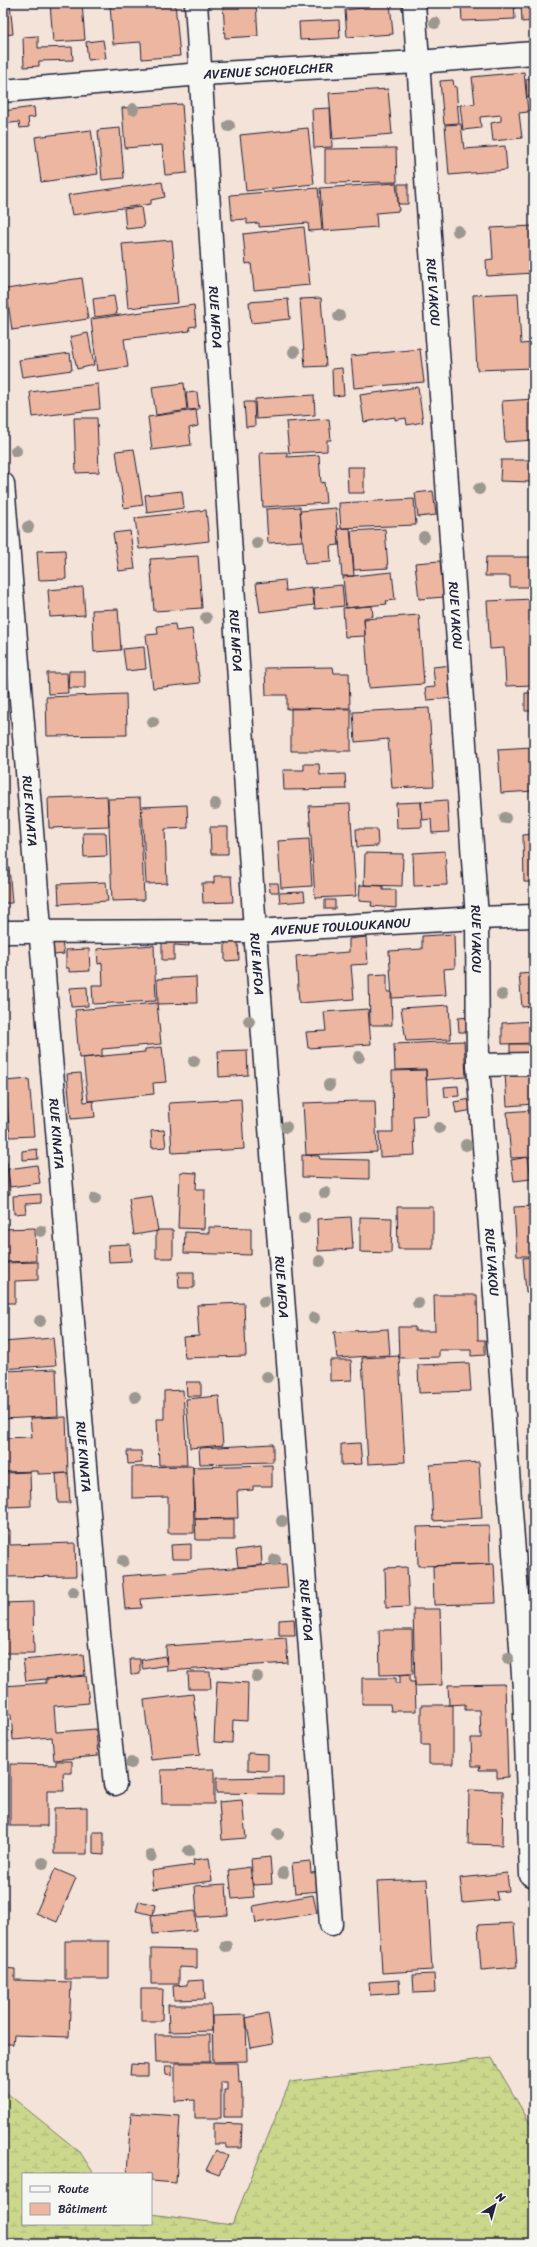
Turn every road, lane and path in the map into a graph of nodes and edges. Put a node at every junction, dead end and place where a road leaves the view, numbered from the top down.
1 (196, 3) edge
2 (414, 3) edge
3 (534, 53) edge
4 (418, 62) junction
5 (201, 74) junction
6 (3, 91) edge
7 (3, 484) edge
8 (534, 916) edge
9 (477, 918) junction
10 (255, 931) junction
11 (3, 932) edge
12 (40, 932) junction
13 (478, 1064) junction
14 (534, 1064) edge
15 (115, 1784) dead end
16 (531, 1875) dead end
17 (331, 1924) dead end

1 - 5 street, RUE MFOA
2 - 4 street, RUE VAKOU
3 - 4 street, AVENUE SCHOELCHER
4 - 5 street, AVENUE SCHOELCHER
4 - 9 street, RUE VAKOU
5 - 6 street, AVENUE SCHOELCHER
5 - 10 street, RUE MFOA
7 - 12 street, RUE KINATA
8 - 9 street, AVENUE TOULOUKANOU
9 - 10 street, AVENUE TOULOUKANOU
9 - 13 street, RUE VAKOU
10 - 12 street, AVENUE TOULOUKANOU
10 - 17 street, RUE MFOA
11 - 12 street, AVENUE TOULOUKANOU
12 - 15 street, RUE KINATA
13 - 14 street
13 - 16 street, RUE VAKOU

